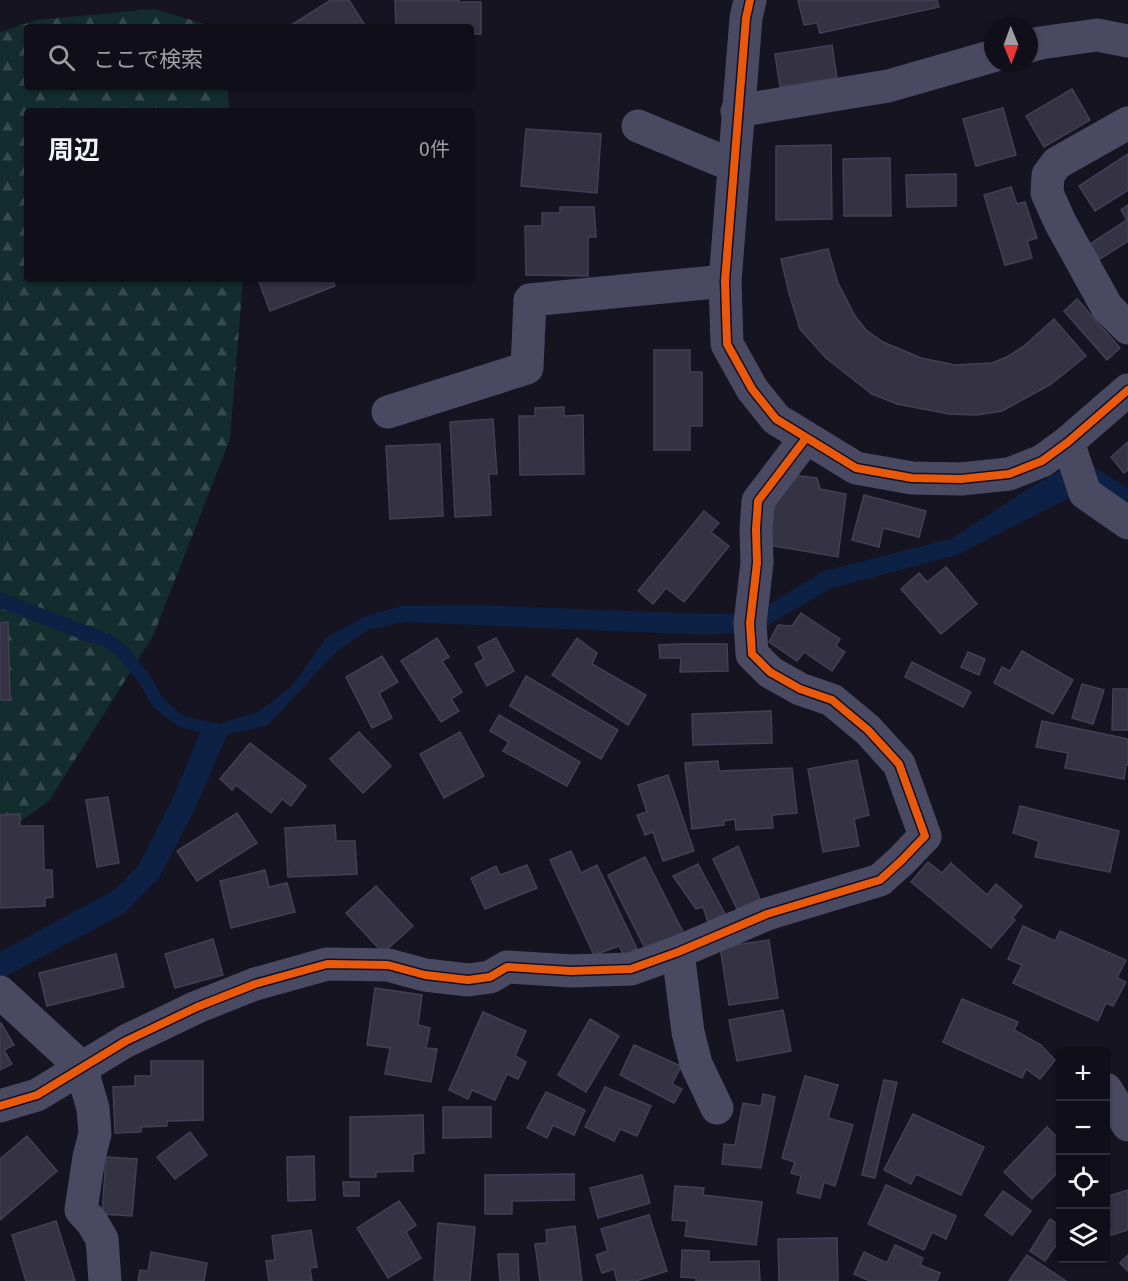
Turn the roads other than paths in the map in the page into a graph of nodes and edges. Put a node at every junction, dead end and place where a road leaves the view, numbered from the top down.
1 (750, 0) edge
2 (1128, 41) edge
3 (1038, 44) edge
4 (984, 59) edge
5 (737, 111) junction
6 (1128, 123) edge
7 (638, 126) dead end
8 (734, 166) junction
9 (725, 281) junction
10 (1128, 328) edge
11 (1128, 390) edge
12 (388, 412) dead end
13 (806, 438) junction
14 (1068, 442) junction
15 (1128, 523) edge
16 (678, 952) junction
17 (0, 992) edge
18 (81, 1067) junction
19 (1110, 1096) edge
20 (0, 1106) edge
21 (717, 1108) dead end
22 (1128, 1125) edge
23 (105, 1281) edge

1 - 5 street
2 - 3 street
4 - 5 street
5 - 8 street
6 - 10 street
7 - 8 street
8 - 9 street
9 - 12 street
9 - 13 street
11 - 14 street
13 - 14 street
13 - 16 street
14 - 15 street
16 - 18 street
16 - 21 street
17 - 18 street
18 - 20 street
18 - 23 street
19 - 22 street

